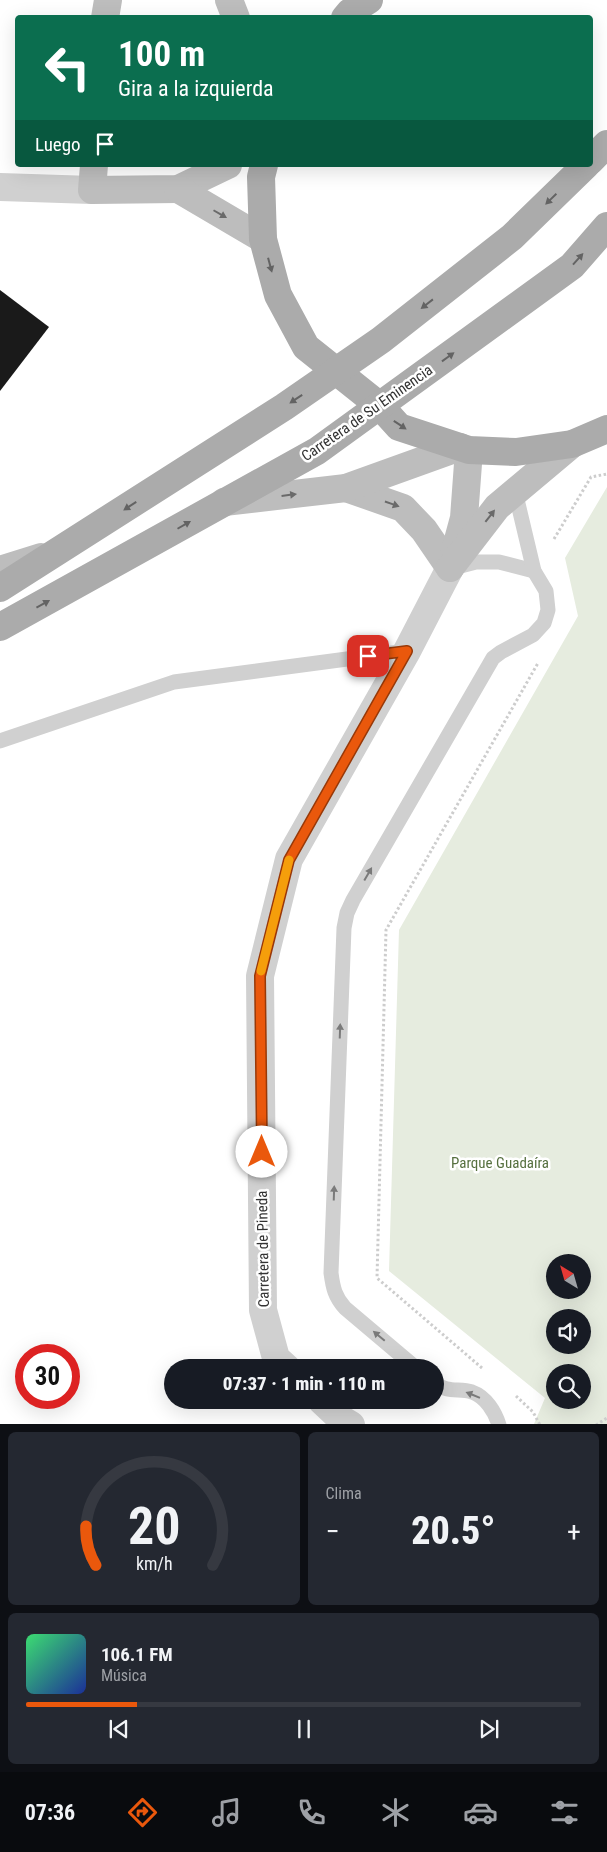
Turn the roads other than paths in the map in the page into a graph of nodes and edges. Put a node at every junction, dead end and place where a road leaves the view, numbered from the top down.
1 (108, 0) edge
2 (229, 0) edge
3 (369, 0) edge
4 (105, 15) edge
5 (235, 15) edge
6 (348, 15) edge
7 (607, 144) edge
8 (593, 158) edge
9 (224, 167) edge
10 (264, 167) edge
11 (584, 167) edge
12 (93, 178) edge
13 (0, 187) edge
14 (178, 190) junction
15 (607, 226) edge
16 (263, 239) junction
17 (336, 371) junction
18 (380, 406) junction
19 (607, 429) edge
20 (572, 444) junction
21 (465, 449) junction
22 (346, 488) junction
23 (515, 491) junction
24 (223, 502) junction
25 (59, 551) junction
26 (450, 568) junction
27 (0, 570) edge
28 (534, 571) junction
29 (0, 588) edge
30 (0, 628) edge
31 (407, 651) junction
32 (0, 741) edge
33 (277, 1359) edge
34 (405, 1359) edge
35 (444, 1388) edge
36 (330, 1409) edge
37 (351, 1424) edge
38 (499, 1424) edge

1 - 4 main road
2 - 5 main road
3 - 6 main road
7 - 8 main road
9 - 14 main road
10 - 16 main road
11 -> 17 main road
12 - 13 street
12 - 14 main road
14 -> 16 main road
18 -> 15 main road, Carretera de Su Eminencia
16 -> 17 main road
17 - 18 main road
17 -> 25 main road
18 -> 21 main road
18 - 24 main road, Carretera de Su Eminencia
19 - 20 main road
20 - 21 main road
20 - 23 main road
21 - 22 main road
21 - 26 main road
24 -> 22 main road
22 -> 26 main road
26 -> 23 main road
23 - 28 lane
30 -> 24 main road, Carretera de Su Eminencia
25 - 27 main road
25 - 29 main road
26 - 28 lane
26 - 31 street, Carretera de Pineda
34 -> 28 lane
31 - 32 lane
31 - 33 street, Carretera de Pineda
38 -> 35 lane
36 - 37 street

